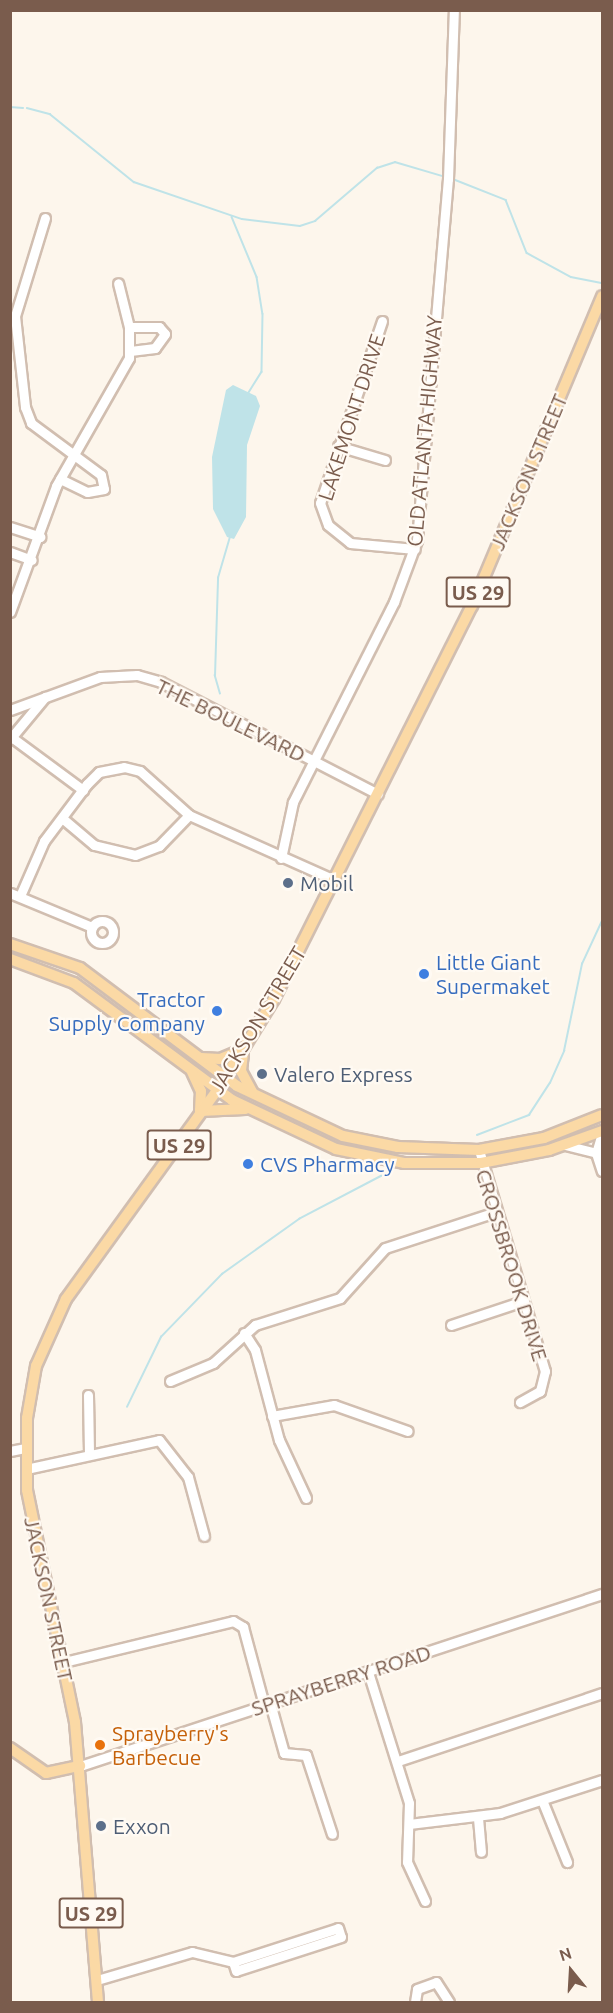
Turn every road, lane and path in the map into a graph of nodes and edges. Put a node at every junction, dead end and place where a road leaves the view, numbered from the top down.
1 (454, 10) edge
2 (45, 218) dead end
3 (118, 284) dead end
4 (603, 296) edge
5 (381, 321) dead end
6 (129, 327) junction
7 (130, 351) junction
8 (338, 446) junction
9 (73, 453) junction
10 (385, 460) dead end
11 (60, 479) junction
12 (10, 527) edge
13 (40, 537) junction
14 (415, 549) junction
15 (10, 552) edge
16 (32, 560) junction
17 (10, 612) edge
18 (45, 697) junction
19 (10, 711) edge
20 (11, 738) edge
21 (313, 760) junction
22 (83, 790) junction
23 (378, 794) junction
24 (189, 815) junction
25 (62, 818) junction
26 (281, 858) junction
27 (333, 880) junction
28 (15, 894) edge
29 (92, 927) dead end
30 (10, 944) edge
31 (10, 959) edge
32 (243, 1048) junction
33 (201, 1058) junction
34 (190, 1069) junction
35 (225, 1077) junction
36 (217, 1090) junction
37 (255, 1097) junction
38 (247, 1109) junction
39 (200, 1111) junction
40 (603, 1115) edge
41 (603, 1132) edge
42 (565, 1145) junction
43 (479, 1150) junction
44 (596, 1153) junction
45 (481, 1163) junction
46 (603, 1171) edge
47 (496, 1212) junction
48 (523, 1301) junction
49 (451, 1325) dead end
50 (244, 1333) junction
51 (170, 1381) dead end
52 (88, 1395) dead end
53 (520, 1402) dead end
54 (272, 1416) junction
55 (408, 1431) dead end
56 (26, 1448) junction
57 (10, 1451) edge
58 (89, 1453) junction
59 (26, 1470) junction
60 (306, 1498) dead end
61 (204, 1536) dead end
62 (603, 1594) edge
63 (64, 1662) junction
64 (368, 1672) junction
65 (603, 1693) edge
66 (267, 1704) junction
67 (10, 1748) edge
68 (398, 1761) junction
69 (80, 1766) junction
70 (603, 1780) edge
71 (542, 1800) junction
72 (478, 1818) junction
73 (409, 1824) junction
74 (332, 1834) dead end
75 (481, 1852) dead end
76 (567, 1862) dead end
77 (425, 1901) dead end
78 (233, 1962) junction
79 (97, 1980) junction
80 (98, 2002) edge
81 (415, 2002) edge
82 (448, 2002) edge

1 - 14 street, OLD ATLANTA HIGHWAY
2 - 9 street
3 - 6 street
4 - 23 main road, JACKSON STREET / US 29
5 - 8 street, LAKEMONT DRIVE
6 - 7 street
6 - 7 street
7 - 9 street
8 - 10 street
8 - 14 street, LAKEMONT DRIVE
9 - 11 street
9 - 11 street
11 - 13 street
12 - 13 street
13 - 16 street
14 - 21 street, OLD ATLANTA HIGHWAY
15 - 16 street
16 - 17 street
18 - 19 street, THE BOULEVARD
18 - 20 street
18 - 21 street, THE BOULEVARD
20 - 22 street
21 - 23 street, THE BOULEVARD
21 - 26 street, OLD ATLANTA HIGHWAY
22 - 24 street
22 - 25 street
23 - 27 main road, JACKSON STREET / US 29
24 - 25 street
24 - 26 street
25 - 28 street
26 - 27 street
27 - 32 main road, JACKSON STREET / US 29
28 - 29 street
30 - 33 main road
31 - 34 main road
32 - 33 main road
32 - 35 main road, JACKSON STREET / US 29
32 - 37 main road
33 - 35 main road
34 - 36 main road
34 - 39 main road
35 - 36 main road, JACKSON STREET / US 29
35 - 37 main road
36 - 38 main road
36 - 39 main road, JACKSON STREET / US 29
37 - 43 main road
38 - 39 main road
38 - 45 main road
39 - 56 main road, JACKSON STREET / US 29
40 - 43 main road
41 - 42 main road
41 - 44 street
42 - 44 street
42 - 45 main road
43 - 45 street, CROSSBROOK DRIVE
44 - 46 street
45 - 47 street, CROSSBROOK DRIVE
47 - 48 street, CROSSBROOK DRIVE
47 - 50 street
48 - 49 street
48 - 53 street, CROSSBROOK DRIVE
50 - 51 street
50 - 54 street
52 - 58 street
54 - 55 street
54 - 60 street
56 - 57 street
56 - 59 main road, JACKSON STREET / US 29
58 - 59 street
58 - 61 street
59 - 63 main road, JACKSON STREET / US 29
62 - 64 street, SPRAYBERRY ROAD
63 - 66 street
63 - 69 main road, JACKSON STREET / US 29
64 - 66 street, SPRAYBERRY ROAD
64 - 68 street
65 - 68 street
66 - 69 street, SPRAYBERRY ROAD
66 - 74 street
67 - 69 main road
68 - 73 street
69 - 79 main road, JACKSON STREET / US 29
70 - 71 street
71 - 72 street
71 - 76 street
72 - 73 street
72 - 75 street
73 - 77 street
78 - 78 street
78 - 79 street
79 - 80 main road, JACKSON STREET / US 29
81 - 82 street

